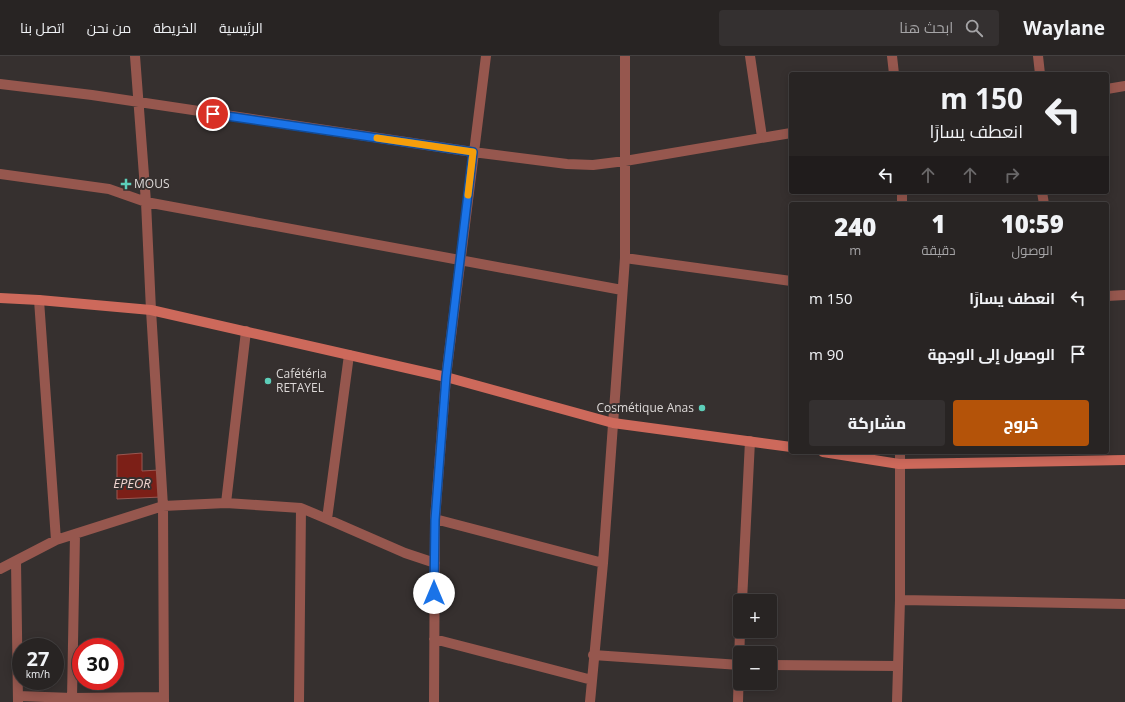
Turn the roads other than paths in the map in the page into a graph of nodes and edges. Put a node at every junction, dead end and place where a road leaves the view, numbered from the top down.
1 (134, 56) edge
2 (486, 56) edge
3 (625, 56) edge
4 (750, 56) edge
5 (892, 56) edge
6 (1038, 56) edge
7 (894, 72) edge
8 (1040, 72) edge
9 (0, 84) edge
10 (1125, 86) edge
11 (1109, 89) edge
12 (137, 102) junction
13 (789, 133) edge
14 (762, 137) junction
15 (473, 152) junction
16 (625, 161) junction
17 (0, 174) edge
18 (146, 202) junction
19 (625, 258) junction
20 (460, 259) junction
21 (789, 281) edge
22 (622, 290) junction
23 (1125, 295) edge
24 (1109, 296) edge
25 (0, 298) edge
26 (39, 300) junction
27 (151, 310) junction
28 (246, 331) junction
29 (349, 355) junction
30 (446, 377) junction
31 (613, 423) junction
32 (750, 441) junction
33 (789, 447) edge
34 (836, 454) edge
35 (900, 454) edge
36 (1125, 460) edge
37 (899, 464) junction
38 (226, 503) junction
39 (163, 506) junction
40 (301, 508) junction
41 (327, 518) junction
42 (435, 520) junction
43 (75, 534) junction
44 (56, 540) junction
45 (16, 561) junction
46 (434, 563) junction
47 (603, 563) junction
48 (0, 569) edge
49 (742, 594) edge
50 (900, 600) junction
51 (1125, 604) edge
52 (434, 639) junction
53 (593, 655) junction
54 (733, 665) edge
55 (777, 665) edge
56 (898, 666) junction
57 (592, 680) junction
58 (738, 690) edge
59 (72, 698) junction
60 (18, 699) edge
61 (164, 699) edge
62 (299, 702) edge
63 (434, 702) edge
64 (590, 702) edge
65 (738, 702) edge
66 (897, 702) edge

1 - 12 street
2 - 15 street
3 - 16 street
4 - 14 street
5 - 7 street
6 - 8 street
9 - 12 street
10 - 11 street
12 - 15 street
12 - 18 street
13 - 14 street
14 - 16 street
15 - 16 street
15 - 20 street
16 - 19 street
17 - 18 street
18 - 20 street
18 - 27 street
19 - 21 street
19 - 22 street
20 - 22 street
20 - 30 street
22 - 31 street
23 - 24 street
25 - 26 street
26 - 27 street
26 - 44 street
27 - 28 street
27 - 39 street
28 - 29 street
28 - 38 street
29 - 30 street
29 - 41 street
30 - 31 street
30 - 42 street
31 - 32 street
31 - 47 street
32 - 33 street
32 - 49 street
34 - 37 street
35 - 37 street
36 - 37 street
37 - 50 street
38 - 39 street
38 - 40 street
39 - 43 street
39 - 61 street
40 - 41 street
40 - 62 street
41 - 46 street
42 - 46 street
42 - 47 street
43 - 44 street
43 - 59 street
44 - 45 street
45 - 48 street
45 - 60 street
46 - 52 street
47 - 53 street
50 - 51 street
50 - 56 street
52 - 57 street
52 - 63 street
53 - 54 street
53 - 57 street
55 - 56 street
56 - 66 street
57 - 64 street
58 - 65 street
59 - 60 street
59 - 61 street

